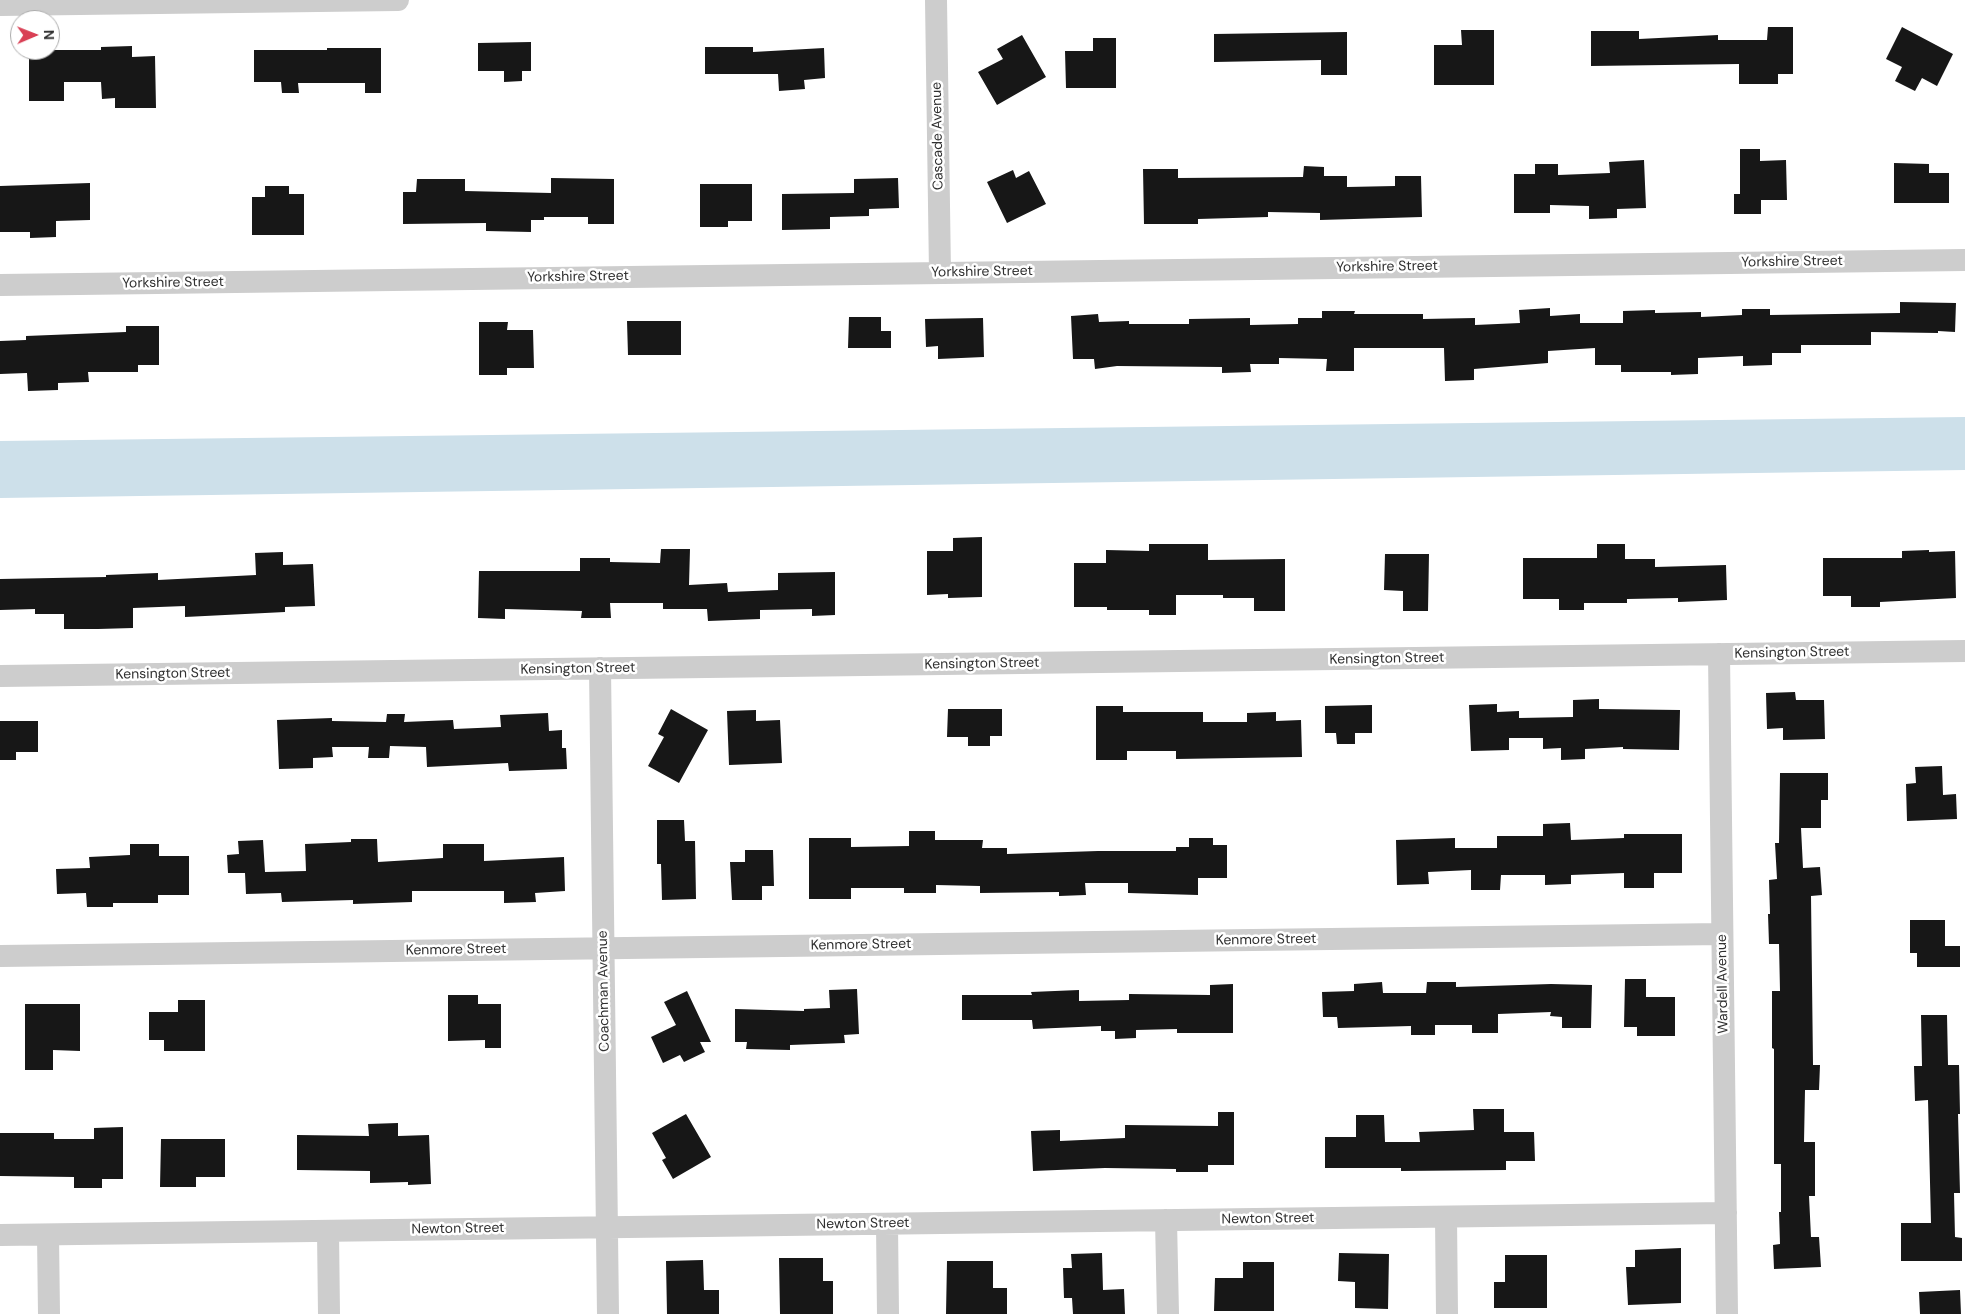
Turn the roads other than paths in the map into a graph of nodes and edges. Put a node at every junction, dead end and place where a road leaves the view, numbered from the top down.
1 (377, 0) edge
2 (398, 0) edge
3 (936, 0) edge
4 (98, 2) edge
5 (0, 5) edge
6 (1965, 260) edge
7 (940, 273) junction
8 (0, 285) edge
9 (1965, 651) edge
10 (1719, 654) junction
11 (600, 668) junction
12 (0, 676) edge
13 (1722, 934) junction
14 (604, 948) junction
15 (0, 956) edge
16 (1726, 1214) junction
17 (1446, 1217) junction
18 (1166, 1220) junction
19 (887, 1224) junction
20 (607, 1228) junction
21 (328, 1231) junction
22 (48, 1234) junction
23 (0, 1235) edge
24 (49, 1314) edge
25 (329, 1314) edge
26 (608, 1314) edge
27 (888, 1314) edge
28 (1168, 1314) edge
29 (1447, 1314) edge
30 (1727, 1314) edge

1 - 2 street
1 - 4 street
3 - 7 street, Cascade Avenue
4 - 5 street
6 - 7 street, Yorkshire Street
7 - 8 street, Yorkshire Street
9 - 10 street, Kensington Street
10 - 11 street, Kensington Street
10 - 13 street, Wardell Avenue
11 - 12 street, Kensington Street
11 - 14 street, Coachman Avenue
13 - 14 street, Kenmore Street
13 - 16 street, Wardell Avenue
14 - 15 street, Kenmore Street
14 - 20 street, Coachman Avenue
16 - 17 street, Newton Street
16 - 30 street, Wardell Avenue
17 - 18 street, Newton Street
17 - 29 street
18 - 19 street, Newton Street
18 - 28 street
19 - 20 street, Newton Street
19 - 27 street
20 - 21 street, Newton Street
20 - 26 street, Coachman Avenue
21 - 22 street, Newton Street
21 - 25 street
22 - 23 street, Newton Street
22 - 24 street

